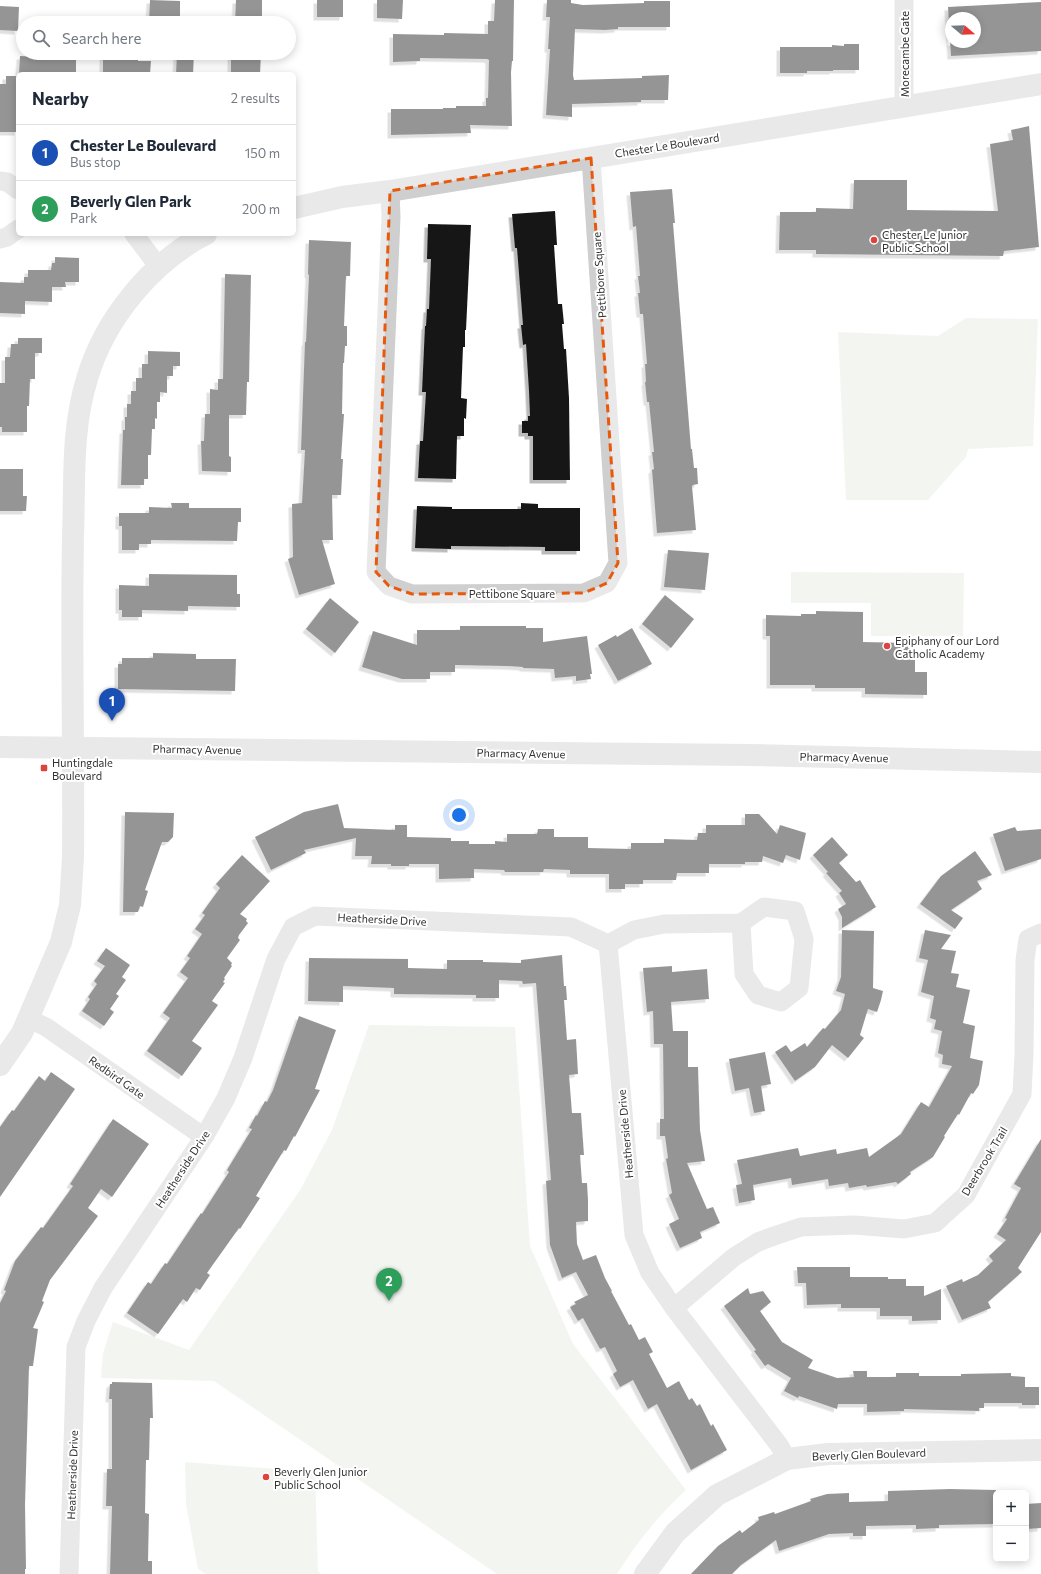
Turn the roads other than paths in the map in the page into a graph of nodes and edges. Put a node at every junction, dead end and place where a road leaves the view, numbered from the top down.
1 (904, 0) edge
2 (1041, 84) edge
3 (904, 108) junction
4 (591, 158) junction
5 (0, 180) edge
6 (16, 189) edge
7 (390, 191) junction
8 (296, 208) edge
9 (16, 230) edge
10 (136, 236) edge
11 (202, 236) edge
12 (0, 239) edge
13 (158, 266) junction
14 (0, 747) edge
15 (73, 748) junction
16 (1041, 762) edge
17 (741, 923) junction
18 (1041, 933) edge
19 (608, 944) junction
20 (29, 1019) junction
21 (0, 1065) edge
22 (204, 1137) junction
23 (674, 1308) junction
24 (1041, 1450) edge
25 (787, 1459) junction
26 (69, 1574) edge
27 (645, 1574) edge

1 - 3 street, Morecambe Gate
2 - 3 street, Chester Le Boulevard
3 - 4 street, Chester Le Boulevard
4 - 7 street, Chester Le Boulevard
4 - 7 street, Pettibone Square
5 - 6 street
7 - 8 street, Chester Le Boulevard
9 - 12 street
10 - 13 street
11 - 13 street
13 - 15 street
14 - 15 street, Pharmacy Avenue
15 - 16 street, Pharmacy Avenue
15 - 20 street
17 - 17 street
17 - 19 street
18 - 23 street, Deerbrook Trail
19 - 22 street, Heatherside Drive
19 - 23 street, Heatherside Drive
20 - 21 street
20 - 22 street, Redbird Gate
22 - 26 street, Heatherside Drive
23 - 25 street, Heatherside Drive
24 - 25 street, Beverly Glen Boulevard
25 - 27 street, Beverly Glen Boulevard

